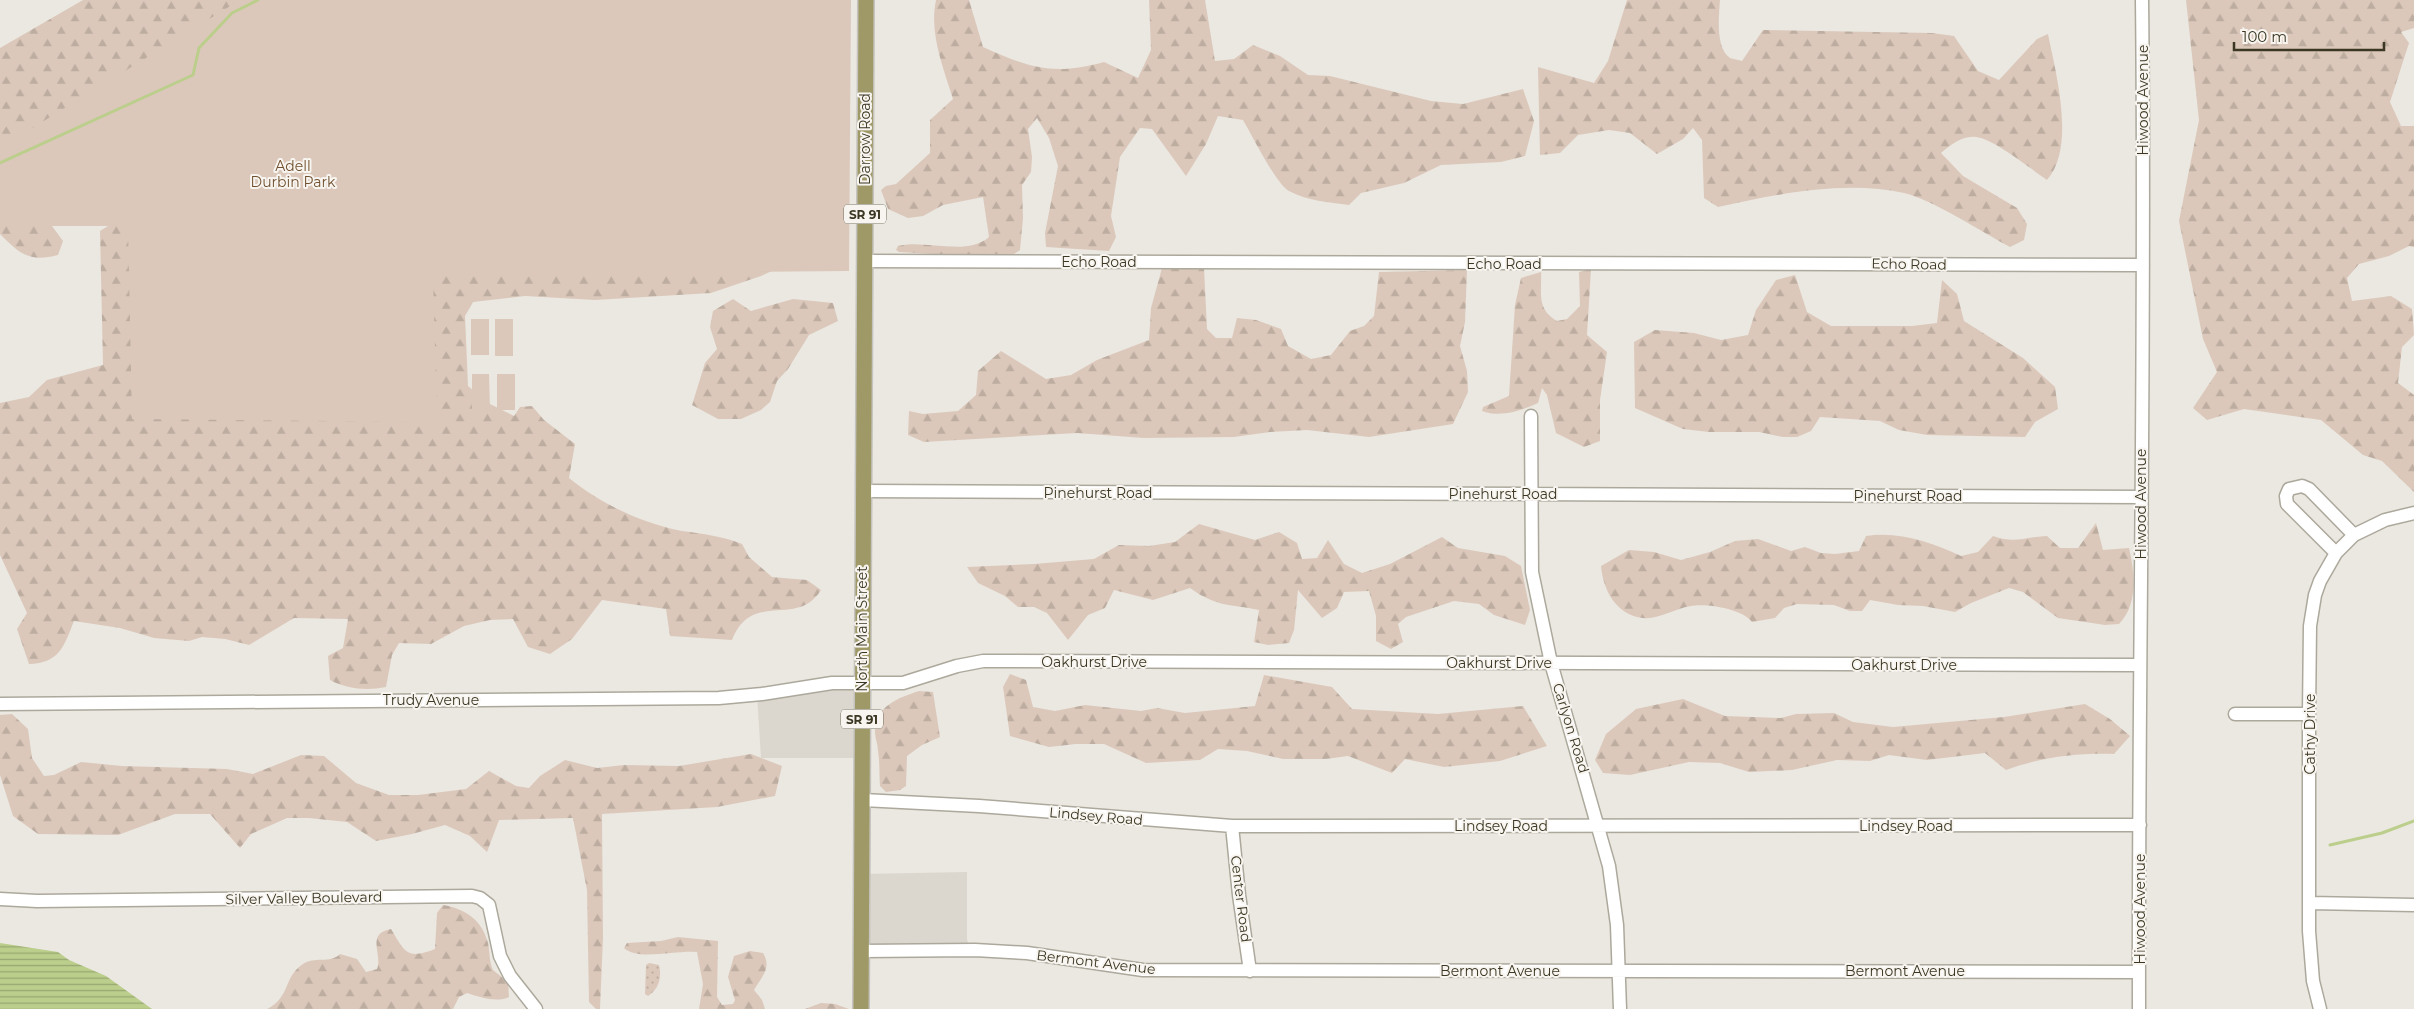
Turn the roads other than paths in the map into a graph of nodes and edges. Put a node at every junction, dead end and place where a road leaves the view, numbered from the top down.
1 (866, 0) edge
2 (2142, 0) edge
3 (865, 261) junction
4 (2143, 265) junction
5 (1531, 416) dead end
6 (865, 429) joint
7 (865, 491) junction
8 (1531, 494) junction
9 (2141, 497) junction
10 (2414, 513) edge
11 (2354, 535) junction
12 (2336, 553) junction
13 (1551, 663) junction
14 (2140, 666) junction
15 (861, 683) junction
16 (0, 704) edge
17 (2235, 714) dead end
18 (2309, 714) junction
19 (863, 800) junction
20 (1232, 826) junction
21 (1599, 826) junction
22 (2140, 826) junction
23 (0, 899) edge
24 (2310, 903) junction
25 (2414, 905) edge
26 (862, 951) junction
27 (1250, 972) junction
28 (1621, 972) junction
29 (2139, 972) junction
30 (536, 1009) edge
31 (861, 1009) edge
32 (1620, 1009) edge
33 (2139, 1009) edge
34 (2320, 1009) edge

1 - 3 main road, Darrow Road / SR 91
2 - 4 street, Hiwood Avenue
3 - 4 street, Echo Road
3 - 6 main road, Darrow Road / SR 91
4 - 9 street, Hiwood Avenue
5 - 8 street, Carlyon Road
6 - 7 main road, North Main Street / SR 91
7 - 8 street, Pinehurst Road
7 - 15 main road, North Main Street / SR 91
8 - 9 street, Pinehurst Road
8 - 13 street, Carlyon Road
9 - 14 street, Hiwood Avenue
10 - 11 street, Cathy Drive
11 - 12 street, Cathy Drive
11 - 12 street
12 - 18 street, Cathy Drive
13 - 14 street, Oakhurst Drive
13 - 15 street, Oakhurst Drive
13 - 21 street, Carlyon Road
14 - 22 street, Hiwood Avenue
15 - 16 street, Trudy Avenue
15 - 19 main road, North Main Street / SR 91
17 - 18 street
18 - 24 street, Cathy Drive
19 - 20 street, Lindsey Road
19 - 26 main road, North Main Street / SR 91
20 - 21 street, Lindsey Road
20 - 27 street, Center Road
21 - 22 street, Lindsey Road
21 - 28 street, Carlyon Road
22 - 29 street, Hiwood Avenue
23 - 30 street, Silver Valley Boulevard
24 - 25 street
24 - 34 street, Cathy Drive
26 - 27 street, Bermont Avenue
26 - 31 main road, North Main Street / SR 91
27 - 28 street, Bermont Avenue
28 - 29 street, Bermont Avenue
28 - 32 street, Carlyon Road
29 - 33 street, Hiwood Avenue

